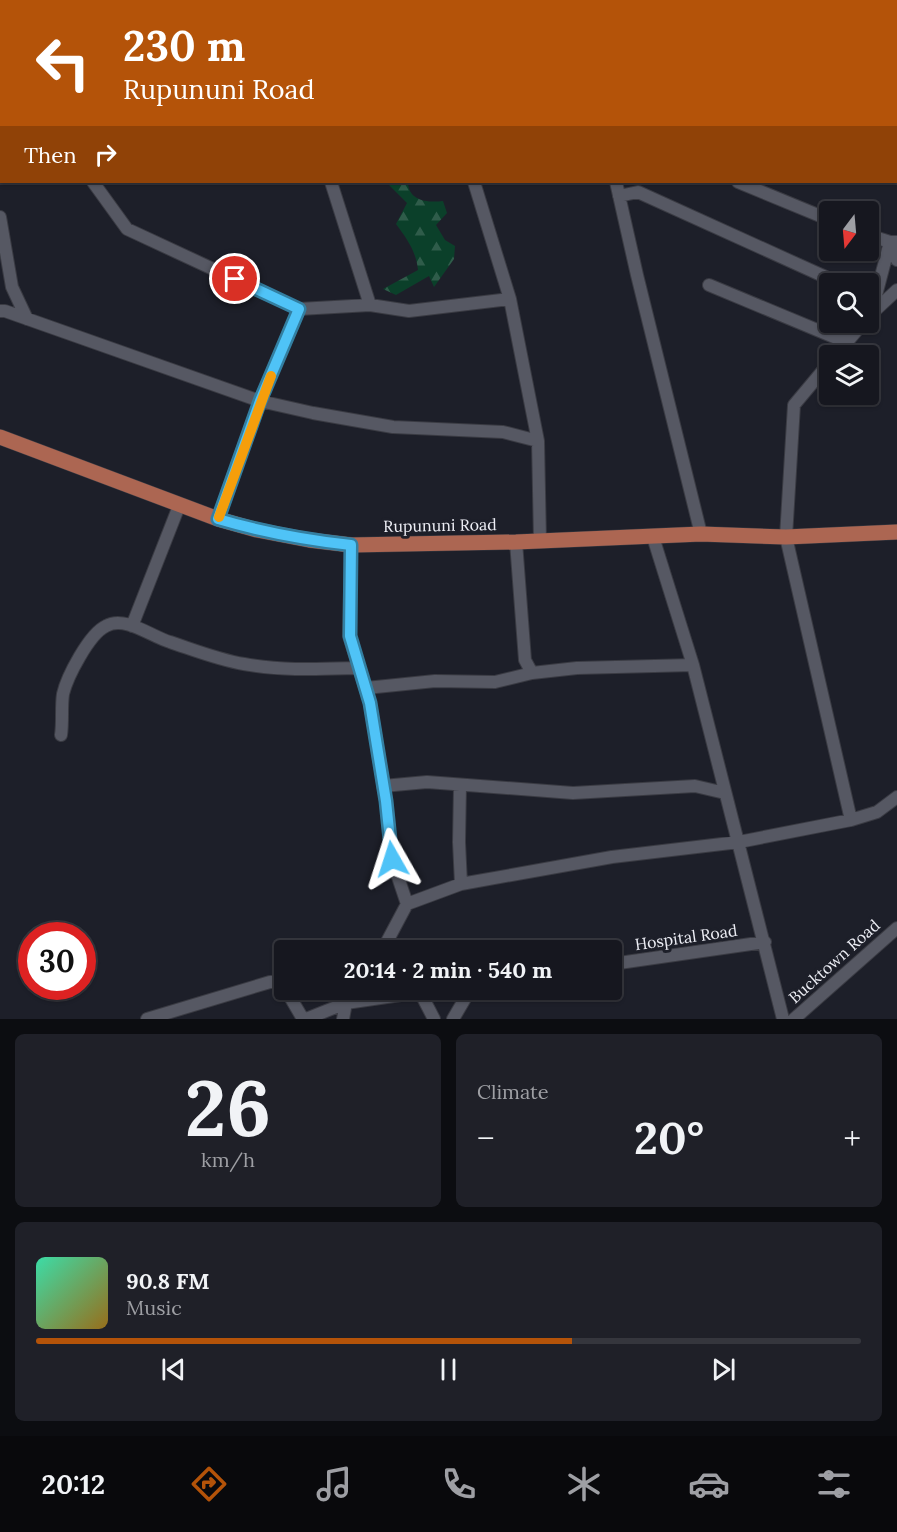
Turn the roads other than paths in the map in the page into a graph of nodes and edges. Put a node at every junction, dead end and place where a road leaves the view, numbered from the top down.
1 (94, 183) edge
2 (331, 183) edge
3 (474, 183) edge
4 (616, 183) edge
5 (752, 184) edge
6 (619, 196) junction
7 (819, 215) edge
8 (0, 217) edge
9 (893, 242) edge
10 (897, 260) edge
11 (819, 274) edge
12 (709, 285) dead end
13 (879, 286) edge
14 (897, 290) edge
15 (879, 297) edge
16 (510, 299) junction
17 (370, 305) junction
18 (299, 309) junction
19 (0, 311) edge
20 (27, 319) junction
21 (854, 333) edge
22 (846, 342) junction
23 (844, 345) edge
24 (819, 375) edge
25 (260, 401) junction
26 (0, 437) edge
27 (538, 441) junction
28 (178, 506) junction
29 (218, 519) junction
30 (897, 532) edge
31 (701, 534) junction
32 (653, 537) junction
33 (786, 537) junction
34 (540, 541) junction
35 (516, 542) junction
36 (351, 545) junction
37 (132, 626) junction
38 (693, 665) junction
39 (358, 668) junction
40 (532, 673) junction
41 (366, 688) junction
42 (61, 735) dead end
43 (460, 785) junction
44 (383, 786) junction
45 (725, 793) junction
46 (897, 797) edge
47 (850, 820) junction
48 (739, 842) junction
49 (461, 884) junction
50 (407, 904) junction
51 (897, 928) edge
52 (388, 940) edge
53 (765, 942) junction
54 (622, 963) edge
55 (274, 982) edge
56 (293, 1000) edge
57 (348, 1000) edge
58 (366, 1000) edge
59 (424, 1000) edge
60 (464, 1000) edge
61 (346, 1003) junction
62 (147, 1019) edge
63 (305, 1019) edge
64 (343, 1019) edge
65 (434, 1019) edge
66 (453, 1019) edge
67 (783, 1019) edge
68 (794, 1019) edge

1 - 18 street
2 - 17 street
3 - 16 street
4 - 6 street
5 - 7 street
6 - 11 street
6 - 31 street
8 - 20 street
9 - 10 street
9 - 13 street
12 - 22 street
14 - 15 street
16 - 17 street
16 - 27 street
17 - 18 street
18 - 25 street
19 - 20 street
20 - 25 street
21 - 22 street
22 - 23 street
24 - 33 street
25 - 27 street
25 - 29 street
26 - 28 main road, Rupununi Road
27 - 34 street
28 - 29 main road, Rupununi Road
28 - 37 street
29 - 36 main road, Rupununi Road
30 - 33 main road, Rupununi Road
31 - 32 main road, Rupununi Road
31 - 33 main road, Rupununi Road
32 - 34 main road, Rupununi Road
32 - 38 street
33 - 47 street
34 - 35 main road, Rupununi Road
35 - 36 main road, Rupununi Road
35 - 40 street
36 - 39 street
37 - 39 street
37 - 42 street
38 - 40 street
38 - 45 street
39 - 41 street
40 - 41 street
41 - 44 street
43 - 44 street
43 - 45 street
43 - 49 street
44 - 50 street
45 - 48 street
46 - 47 street
47 - 48 street
48 - 49 street
48 - 53 street
49 - 50 street
50 - 52 street
51 - 68 street, Bucktown Road
53 - 54 street, Hospital Road
53 - 67 street
55 - 62 street
56 - 63 street
57 - 61 street
58 - 61 street
59 - 65 street
60 - 66 street
61 - 63 street
61 - 64 street

